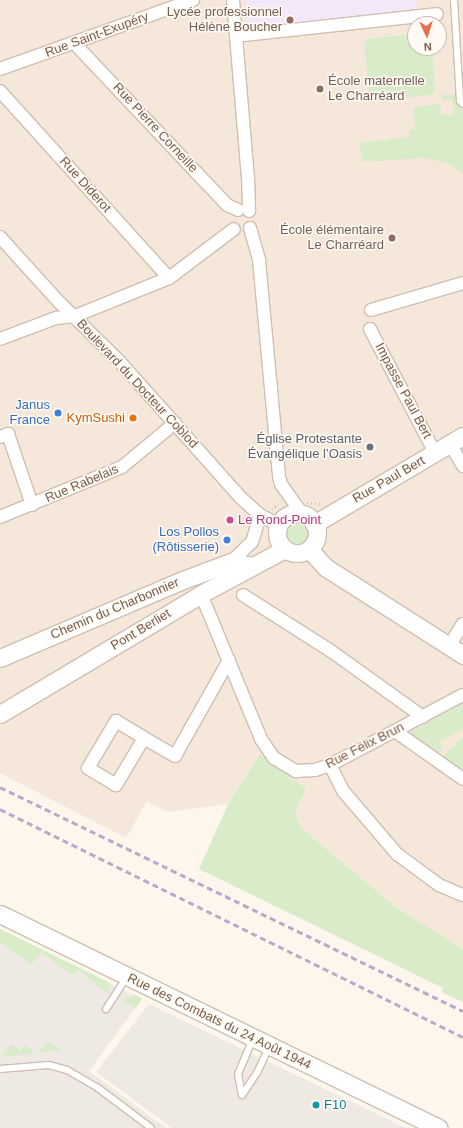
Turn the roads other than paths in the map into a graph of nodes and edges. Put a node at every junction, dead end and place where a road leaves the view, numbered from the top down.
1 (193, 0) edge
2 (233, 0) edge
3 (454, 0) edge
4 (436, 14) dead end
5 (236, 36) junction
6 (74, 43) junction
7 (0, 69) edge
8 (0, 91) edge
9 (463, 104) edge
10 (243, 211) junction
11 (234, 228) junction
12 (250, 228) junction
13 (0, 237) edge
14 (169, 278) junction
15 (463, 282) edge
16 (371, 310) dead end
17 (75, 316) junction
18 (370, 329) dead end
19 (0, 339) edge
20 (175, 423) junction
21 (0, 437) edge
22 (457, 440) edge
23 (435, 453) junction
24 (462, 464) edge
25 (32, 505) junction
26 (306, 512) junction
27 (0, 517) edge
28 (268, 520) junction
29 (285, 549) junction
30 (309, 549) junction
31 (231, 562) junction
32 (253, 566) junction
33 (201, 594) junction
34 (243, 595) dead end
35 (463, 624) edge
36 (456, 650) edge
37 (0, 658) edge
38 (229, 660) junction
39 (463, 695) edge
40 (0, 714) edge
41 (423, 717) junction
42 (395, 731) junction
43 (144, 738) junction
44 (330, 765) junction
45 (463, 779) edge
46 (463, 895) edge
47 (0, 914) edge
48 (128, 976) junction
49 (106, 1009) dead end
50 (253, 1039) junction
51 (269, 1047) junction
52 (0, 1069) edge
53 (151, 1128) edge
54 (439, 1128) edge

1 - 6 street, Rue Saint-Exupéry
2 - 5 street
3 - 9 lane
4 - 5 street
5 - 10 street
6 - 7 street, Rue Saint-Exupéry
6 - 10 street, Rue Pierre Corneille
8 - 14 street, Rue Diderot
10 - 11 street
10 - 12 street
11 - 12 street
11 - 14 street
12 - 26 street
13 - 17 street, Boulevard du Docteur Coblod
14 - 17 street
15 - 16 street
17 - 19 street
17 - 20 street, Boulevard du Docteur Coblod
18 - 23 street, Impasse Paul Bert
20 - 25 street, Rue Rabelais
20 - 28 street, Boulevard du Docteur Coblod
21 - 25 street
22 - 23 street, Rue Paul Bert
22 - 24 street
23 - 26 street, Rue Paul Bert
25 - 27 street, Rue Rabelais
26 - 28 street
26 - 30 street
28 - 29 street
28 - 31 street, Chemin du Charbonnier
29 - 30 street
29 - 32 street, Pont Berliet
30 - 36 street
31 - 32 street
31 - 37 street, Chemin du Charbonnier
32 - 33 street, Pont Berliet
33 - 38 street, Rue Félix Brun
33 - 40 street, Pont Berliet
34 - 41 street, Rue Félix Brun
35 - 36 street
38 - 43 street
38 - 44 street, Rue Félix Brun
39 - 41 street, Rue Félix Brun
41 - 42 street, Rue Félix Brun
42 - 44 street, Rue Félix Brun
42 - 45 street
43 - 43 street
44 - 46 street
47 - 48 street, Rue des Combats du 24 Août 1944
48 - 49 lane
48 - 50 street, Rue des Combats du 24 Août 1944
50 - 51 street, Rue des Combats du 24 Août 1944
50 - 51 lane
51 - 54 street, Rue des Combats du 24 Août 1944
52 - 53 lane

